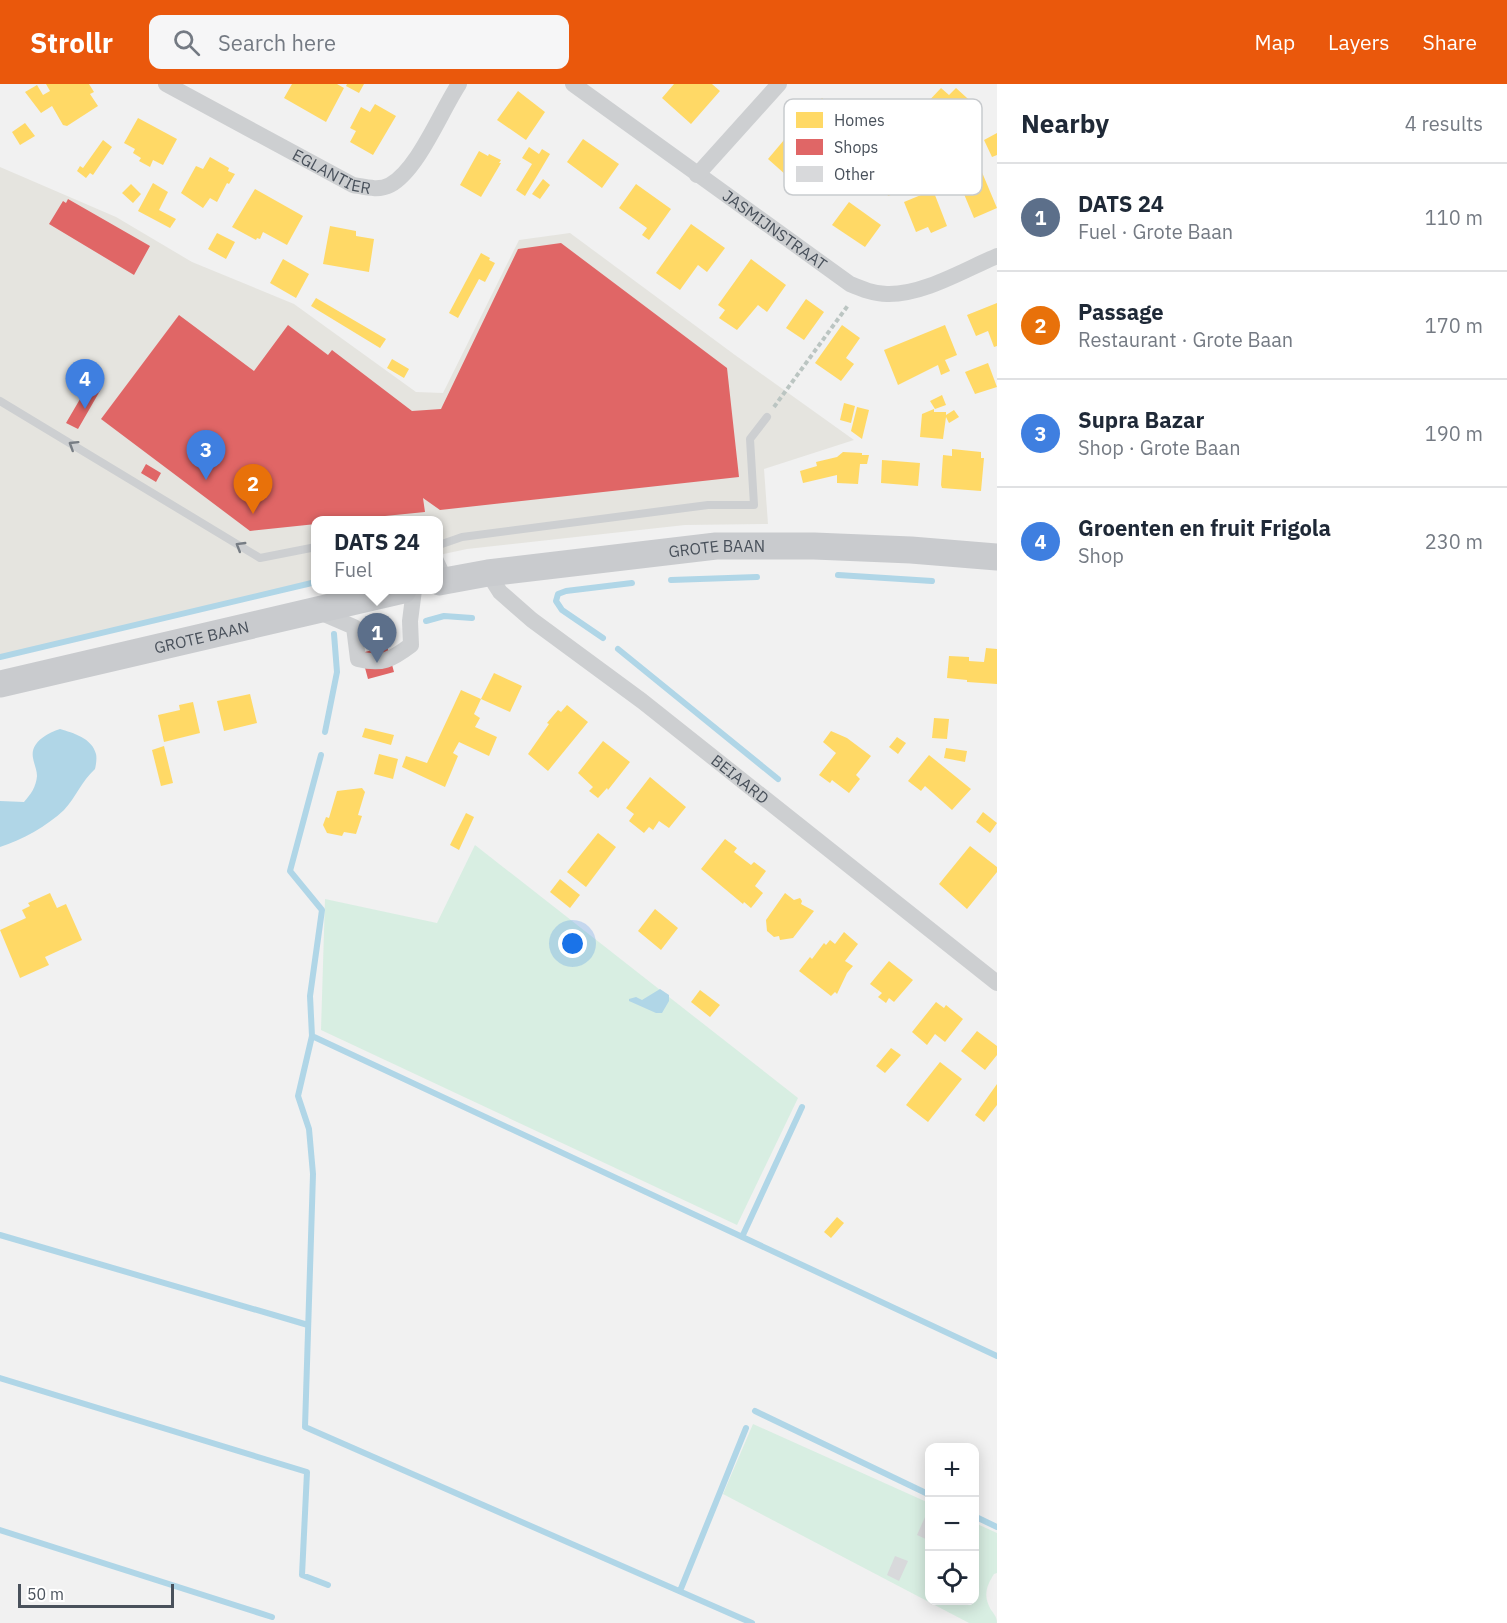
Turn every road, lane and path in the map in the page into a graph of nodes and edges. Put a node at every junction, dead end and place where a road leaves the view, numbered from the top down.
1 (166, 84) edge
2 (459, 84) edge
3 (573, 84) edge
4 (779, 84) edge
5 (697, 175) junction
6 (997, 256) edge
7 (858, 287) junction
8 (0, 401) edge
9 (767, 417) joint
10 (443, 543) edge
11 (311, 548) edge
12 (997, 556) edge
13 (488, 573) junction
14 (443, 574) edge
15 (384, 594) edge
16 (413, 594) edge
17 (314, 609) junction
18 (0, 684) edge
19 (997, 983) edge

1 - 2 street, EGLANTIER
3 - 5 street, JASMIJNSTRAAT
4 - 5 street
5 - 7 street, JASMIJNSTRAAT
6 - 7 street, JASMIJNSTRAAT
7 - 9 path
11 -> 8 lane
9 - 10 lane
12 - 13 main road, GROTE BAAN
13 - 14 main road, GROTE BAAN
13 - 19 street, BEIAARD
15 - 17 main road, GROTE BAAN
16 - 17 street
17 - 18 main road, GROTE BAAN

